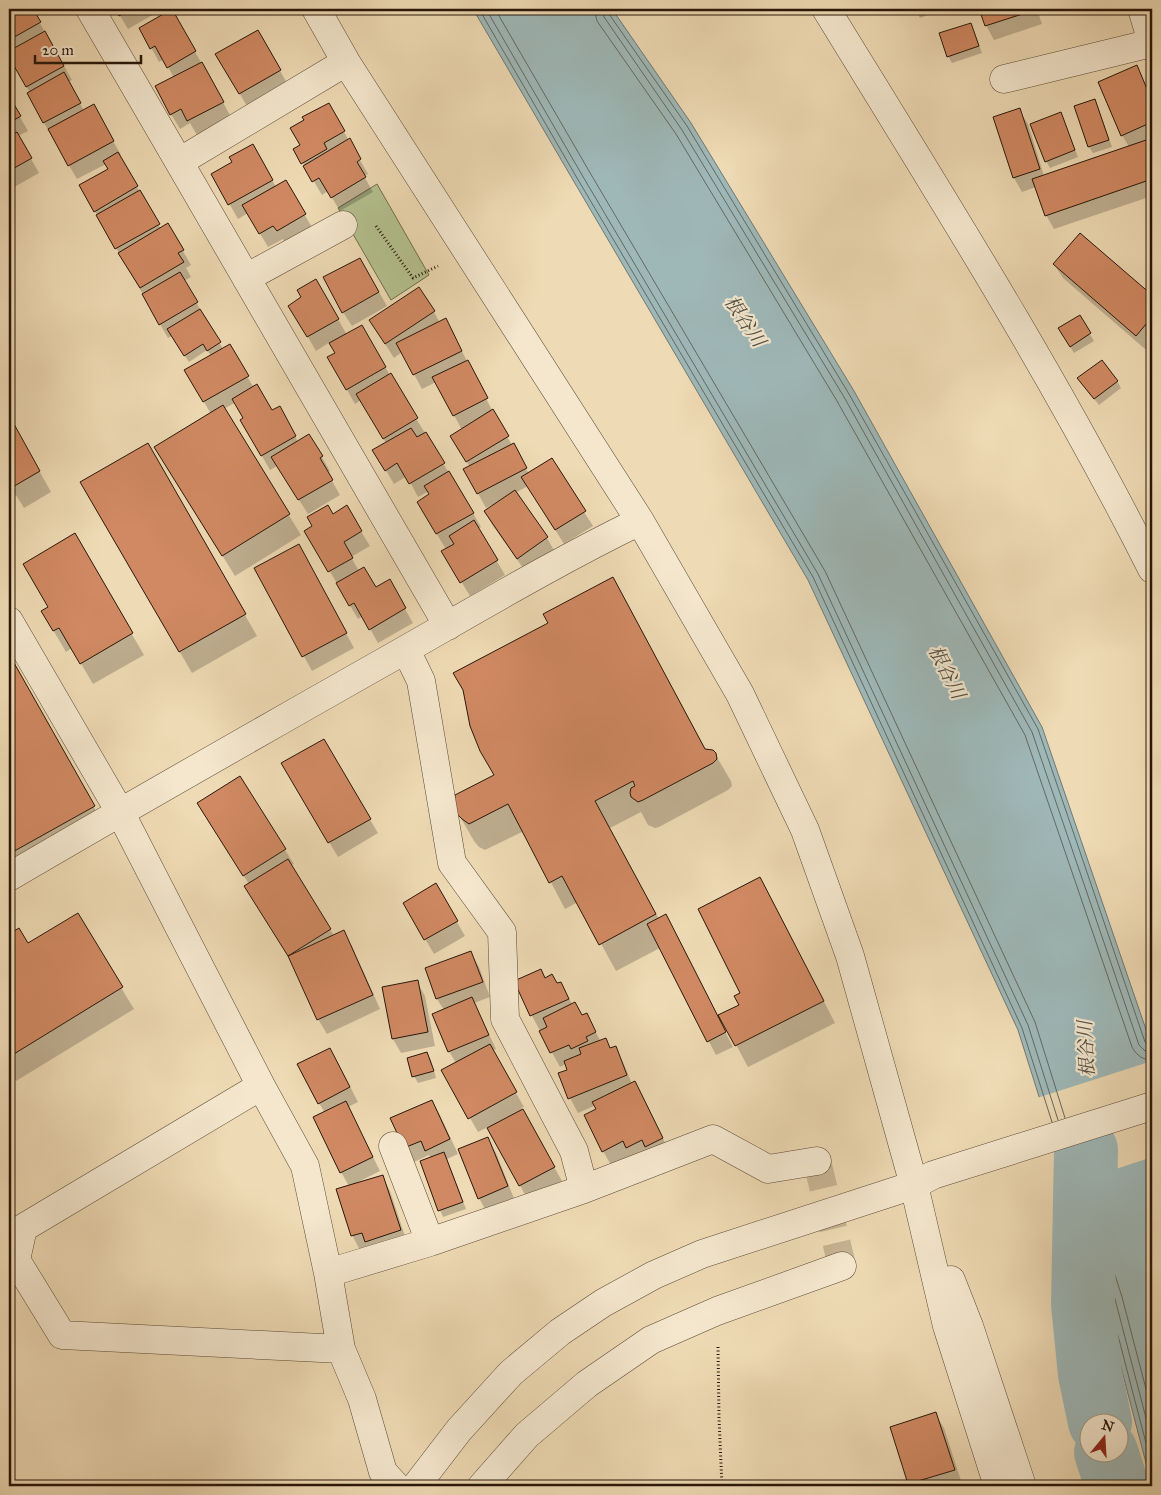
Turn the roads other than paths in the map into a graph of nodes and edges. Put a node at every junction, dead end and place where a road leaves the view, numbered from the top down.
1 (90, 9) edge
2 (316, 9) edge
3 (826, 9) edge
4 (1142, 9) edge
5 (1152, 42) edge
6 (346, 62) junction
7 (1004, 79) dead end
8 (179, 162) junction
9 (343, 225) road end
10 (246, 278) junction
11 (640, 521) junction
12 (1152, 569) edge
13 (9, 621) edge
14 (448, 626) junction
15 (406, 650) junction
16 (120, 812) junction
17 (9, 877) edge
18 (261, 1086) junction
19 (1152, 1106) edge
20 (393, 1146) dead end
21 (817, 1161) dead end
22 (923, 1180) junction
23 (584, 1189) junction
24 (430, 1242) junction
25 (842, 1266) dead end
26 (328, 1273) junction
27 (341, 1349) junction
28 (396, 1486) edge
29 (416, 1486) edge
30 (482, 1486) edge
31 (998, 1486) edge
32 (1022, 1486) edge

1 - 8 street
2 - 6 street
3 - 12 street
4 - 5 street
5 - 7 street
6 - 8 street
6 - 11 street
8 - 10 street
9 - 10 street
10 - 14 street
11 - 14 street
11 - 22 street
13 - 16 street
14 - 15 street
15 - 16 street
15 - 23 street
16 - 17 street
16 - 18 street
18 - 26 street
18 - 27 street
19 - 22 street
20 - 24 street
21 - 23 street
22 - 29 street
22 - 31 street
22 - 32 street
23 - 24 street
24 - 26 street
25 - 30 street
26 - 27 street
27 - 28 street

